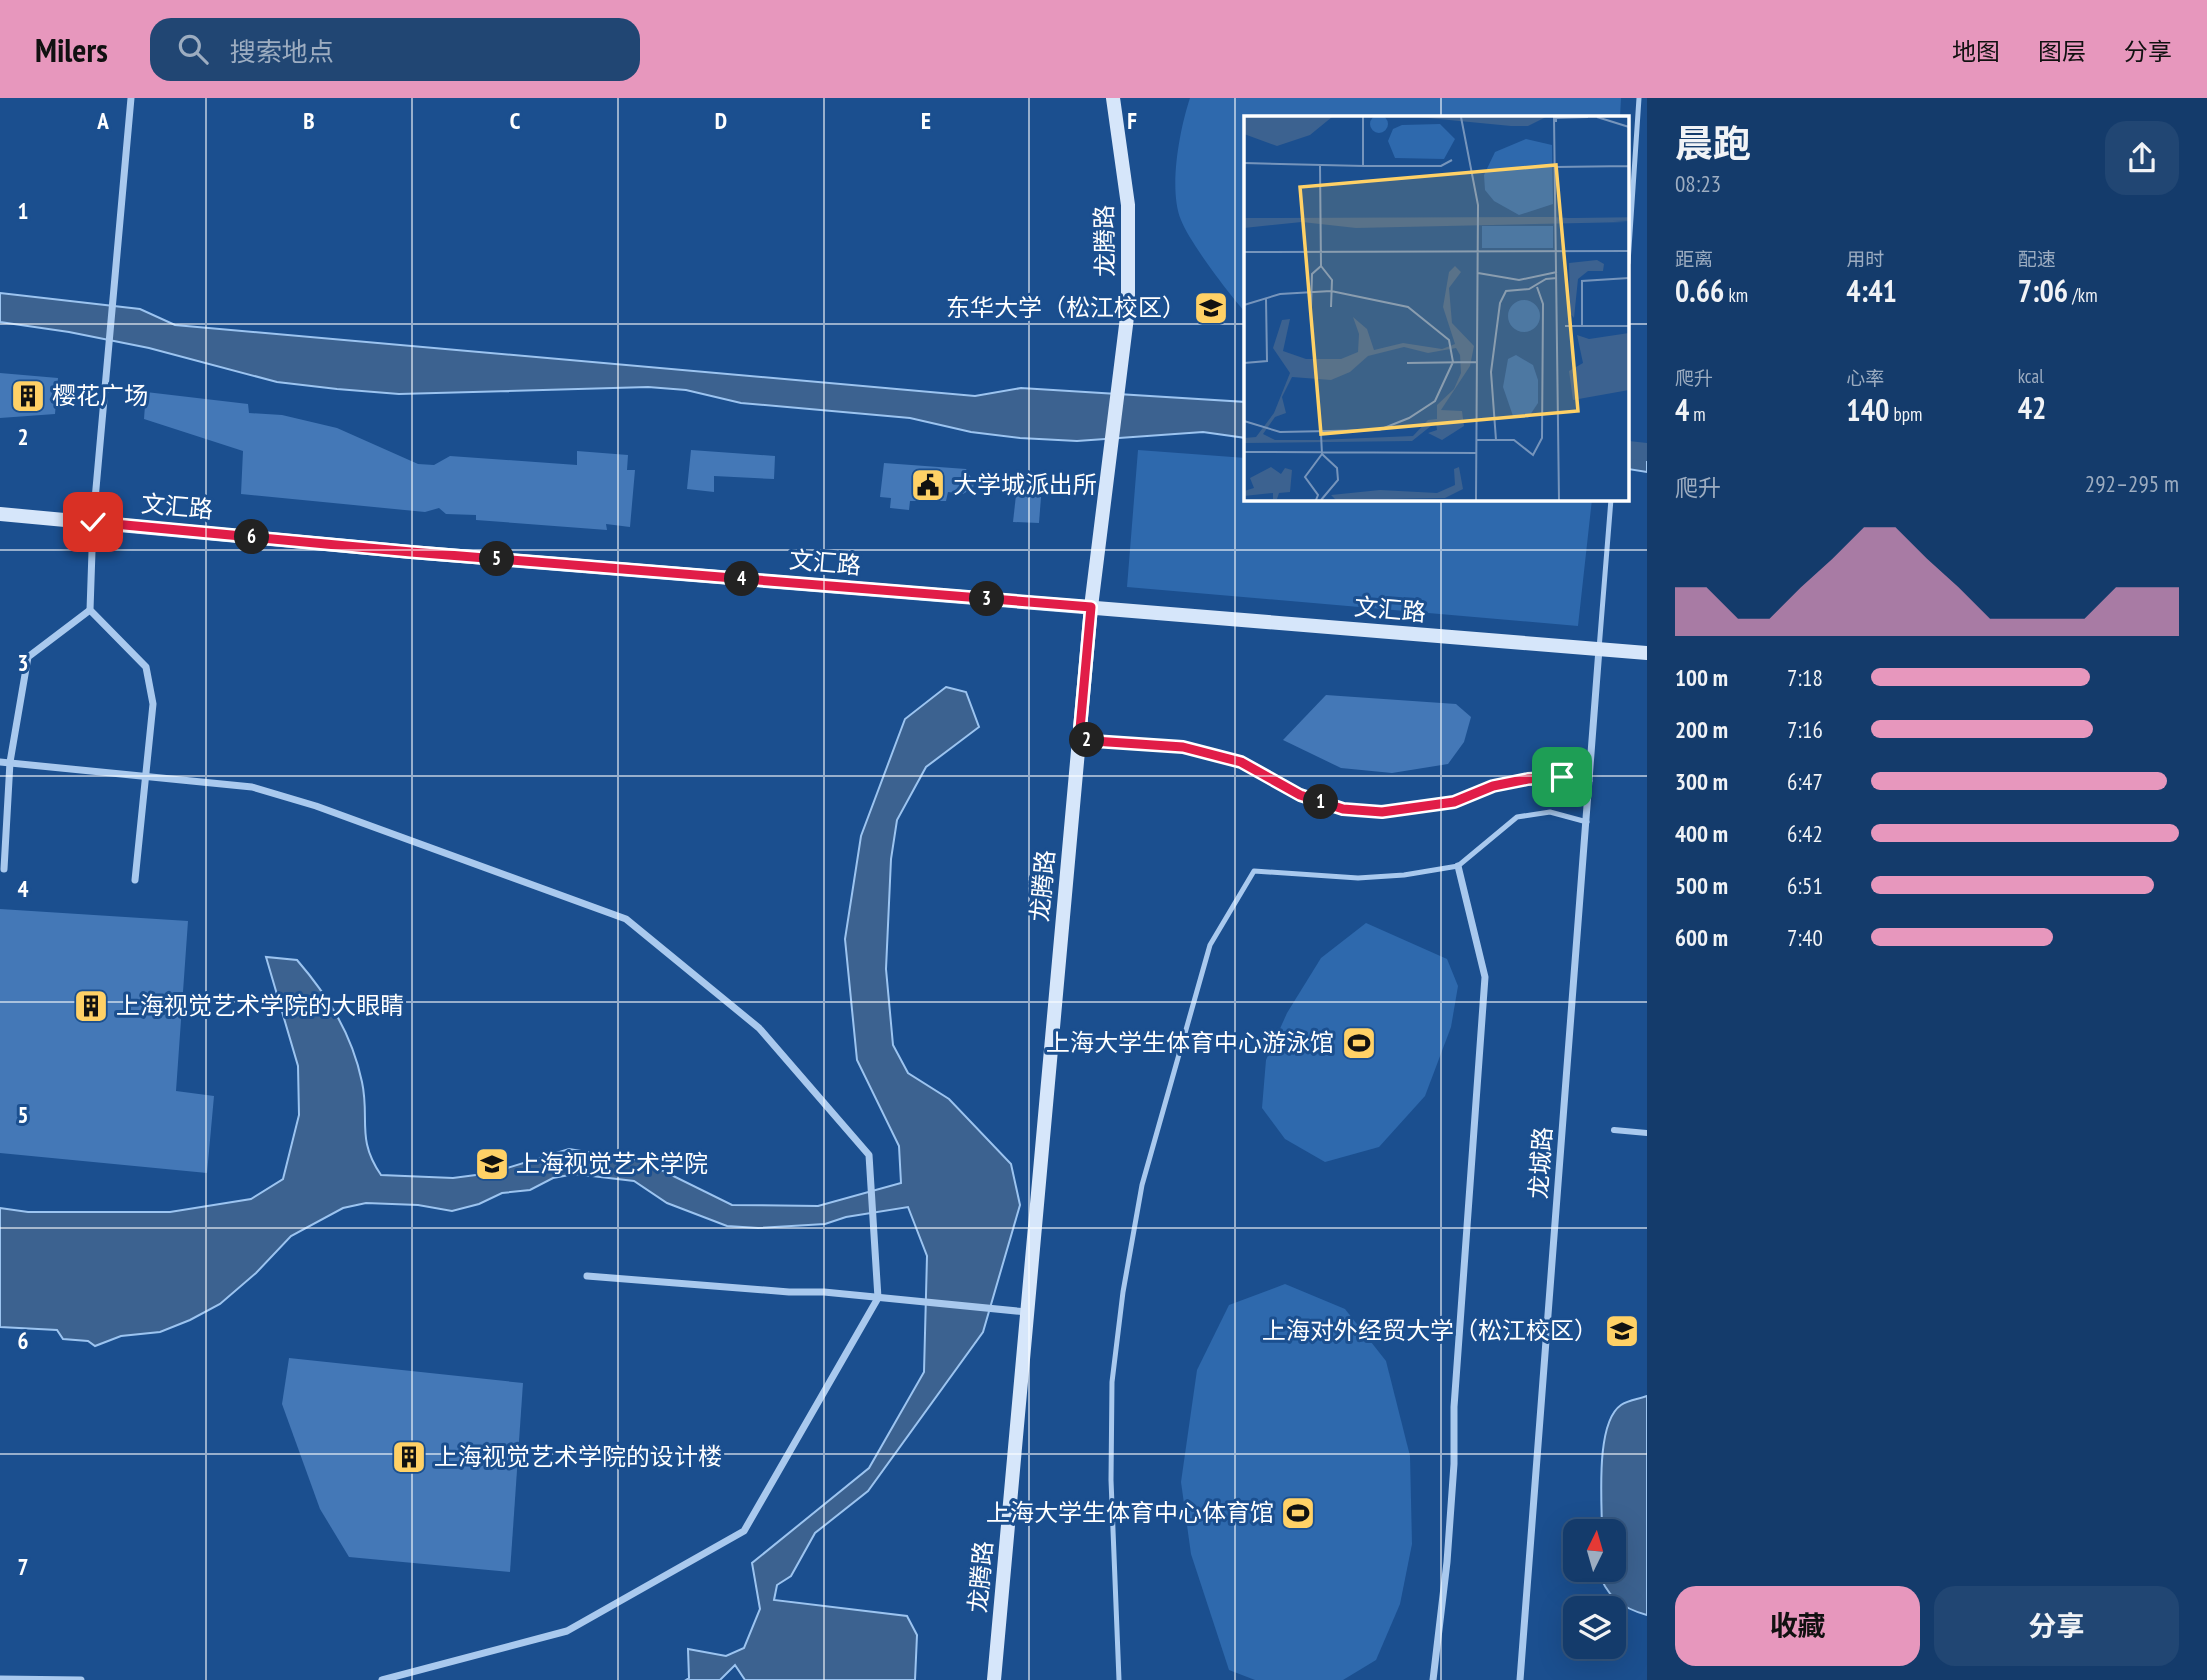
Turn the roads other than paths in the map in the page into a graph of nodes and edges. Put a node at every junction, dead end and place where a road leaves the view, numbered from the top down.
1 (131, 98) edge
2 (1113, 98) edge
3 (1639, 98) edge
4 (1638, 112) junction
5 (1647, 113) edge
6 (1630, 233) edge
7 (1611, 500) edge
8 (0, 514) edge
9 (93, 522) junction
10 (1091, 607) junction
11 (90, 610) junction
12 (1599, 649) junction
13 (1647, 653) edge
14 (1079, 740) junction
15 (0, 762) edge
16 (10, 762) junction
17 (144, 774) junction
18 (1590, 781) junction
19 (1587, 822) junction
20 (1458, 866) junction
21 (4, 869) dead end
22 (135, 880) dead end
23 (1614, 1130) dead end
24 (1647, 1133) edge
25 (587, 1276) dead end
26 (877, 1298) junction
27 (1027, 1312) junction
28 (1, 1679) edge
29 (81, 1680) edge
30 (382, 1680) edge
31 (994, 1680) edge
32 (1119, 1680) edge
33 (1433, 1680) edge
34 (1520, 1680) edge

1 - 9 street
2 - 10 main road, 龙腾路
3 - 4 lane
4 - 5 lane
4 - 6 lane
7 - 12 lane
8 - 9 main road, 文汇路
9 - 10 main road, 文汇路
9 - 11 street
10 - 12 main road, 文汇路
10 - 14 main road, 龙腾路
11 - 16 street
11 - 17 street
12 - 13 main road, 文汇路
12 - 18 street, 龙城路
14 - 18 lane
14 - 27 main road, 龙腾路
15 - 16 street
16 - 17 street
16 - 21 street
17 - 22 street
17 - 26 street
18 - 19 street, 龙城路
19 - 20 lane
19 - 34 street, 龙城路
20 - 32 lane
20 - 33 street
23 - 24 street
25 - 26 street
26 - 27 street
26 - 30 street
27 - 31 main road, 龙腾路
28 - 29 street

